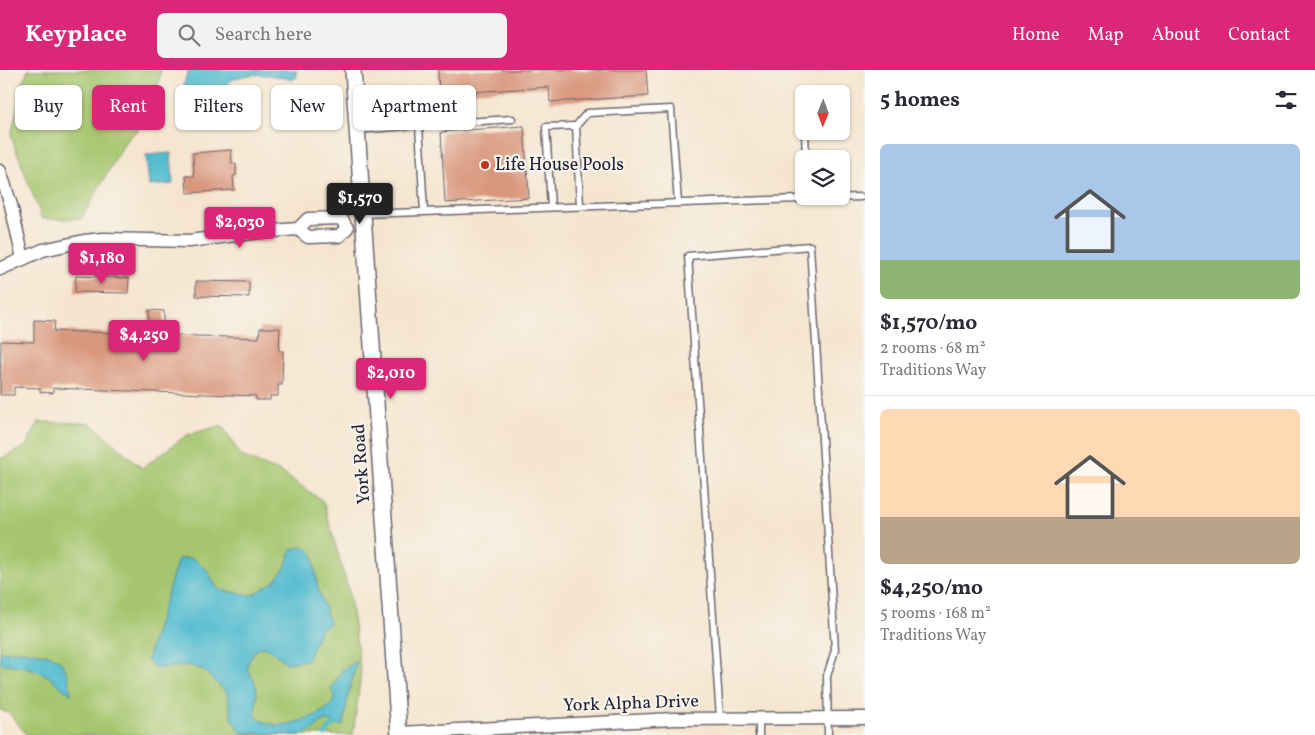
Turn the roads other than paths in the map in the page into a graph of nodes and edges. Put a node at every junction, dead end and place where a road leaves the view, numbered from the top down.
1 (353, 70) edge
2 (354, 85) edge
3 (512, 119) dead end
4 (476, 121) edge
5 (576, 126) junction
6 (357, 130) edge
7 (419, 130) edge
8 (0, 171) edge
9 (850, 197) edge
10 (861, 197) dead end
11 (795, 198) edge
12 (678, 203) junction
13 (580, 206) junction
14 (551, 207) junction
15 (424, 212) junction
16 (364, 221) junction
17 (347, 228) junction
18 (298, 229) junction
19 (23, 259) junction
20 (0, 269) edge
21 (720, 718) junction
22 (759, 718) junction
23 (828, 718) junction
24 (865, 718) edge
25 (399, 734) edge
26 (759, 735) edge
27 (828, 735) edge

1 - 2 street, York Road
3 - 4 lane
5 - 12 lane
5 - 13 lane
5 - 14 lane
6 - 16 street, York Road
7 - 15 lane
8 - 19 street
9 - 10 lane
11 - 12 lane
12 - 13 lane
13 - 14 lane
14 - 15 lane
15 - 16 lane
16 - 17 street
16 - 25 street, York Road
17 - 18 street
17 - 18 street
18 - 19 street
19 - 20 street
21 - 22 street, York Alpha Drive
21 - 23 lane
21 - 25 street, York Alpha Drive
22 - 23 street, York Alpha Drive
22 - 26 lane
23 - 24 street, York Alpha Drive
23 - 27 lane

